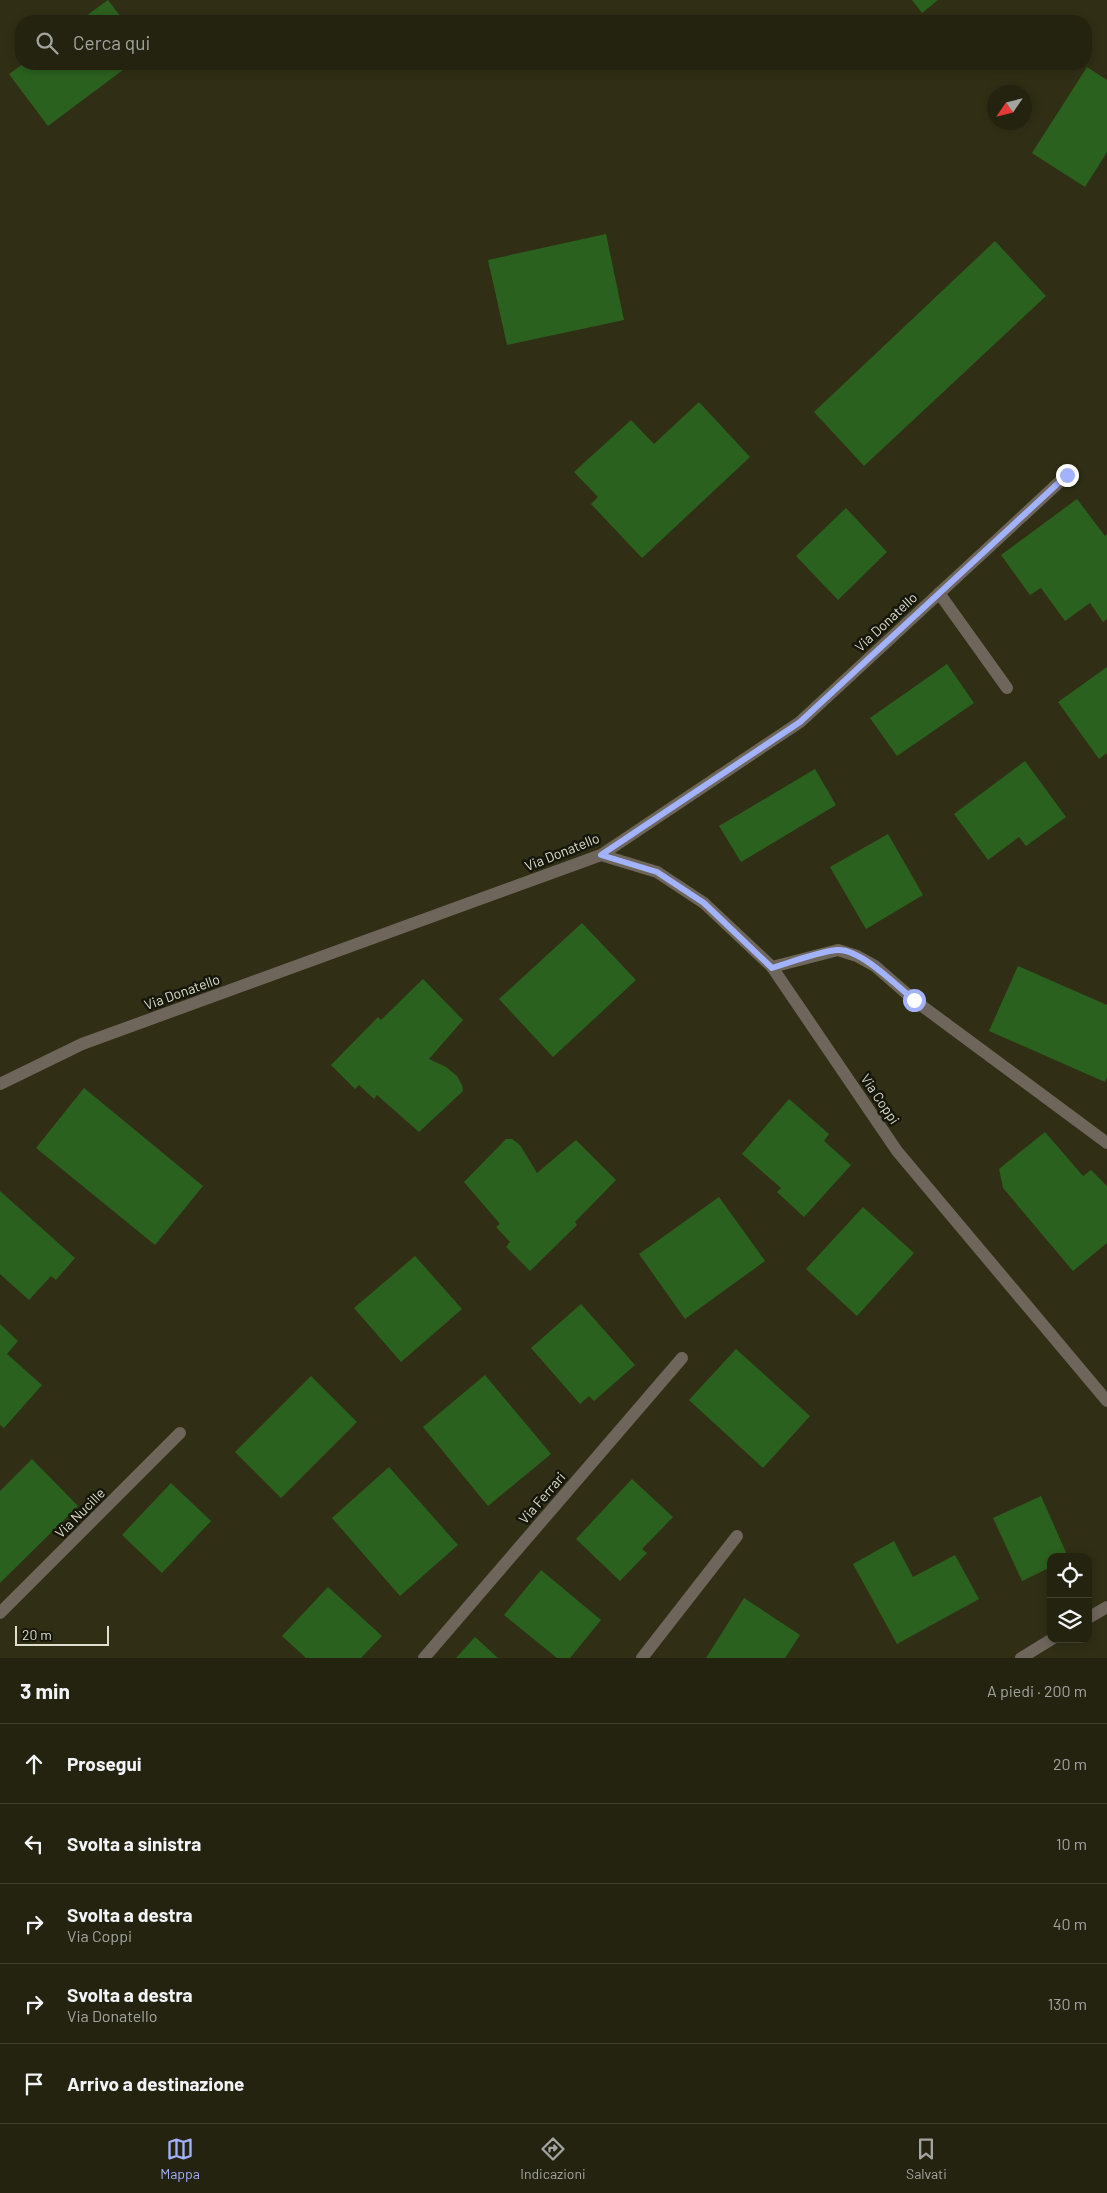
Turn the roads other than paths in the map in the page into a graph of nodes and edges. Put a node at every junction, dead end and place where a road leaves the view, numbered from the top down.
1 (1067, 475) dead end
2 (939, 593) junction
3 (1007, 688) dead end
4 (601, 855) junction
5 (772, 968) junction
6 (0, 1084) edge
7 (1107, 1142) edge
8 (682, 1358) dead end
9 (1107, 1400) edge
10 (180, 1433) dead end
11 (738, 1536) dead end
12 (1107, 1607) edge
13 (0, 1613) edge
14 (1092, 1616) edge
15 (1048, 1643) edge
16 (1037, 1653) edge
17 (424, 1658) edge
18 (642, 1658) edge
19 (1021, 1658) edge

1 - 2 street, Via Donatello
2 - 3 street
2 - 4 street, Via Donatello
4 - 5 street, Via Coppi
4 - 6 street, Via Donatello
5 - 7 street
5 - 9 street, Via Coppi
8 - 17 street, Via Ferrari
10 - 13 street, Via Nucille
11 - 18 street
12 - 14 street
15 - 16 street
16 - 19 street

